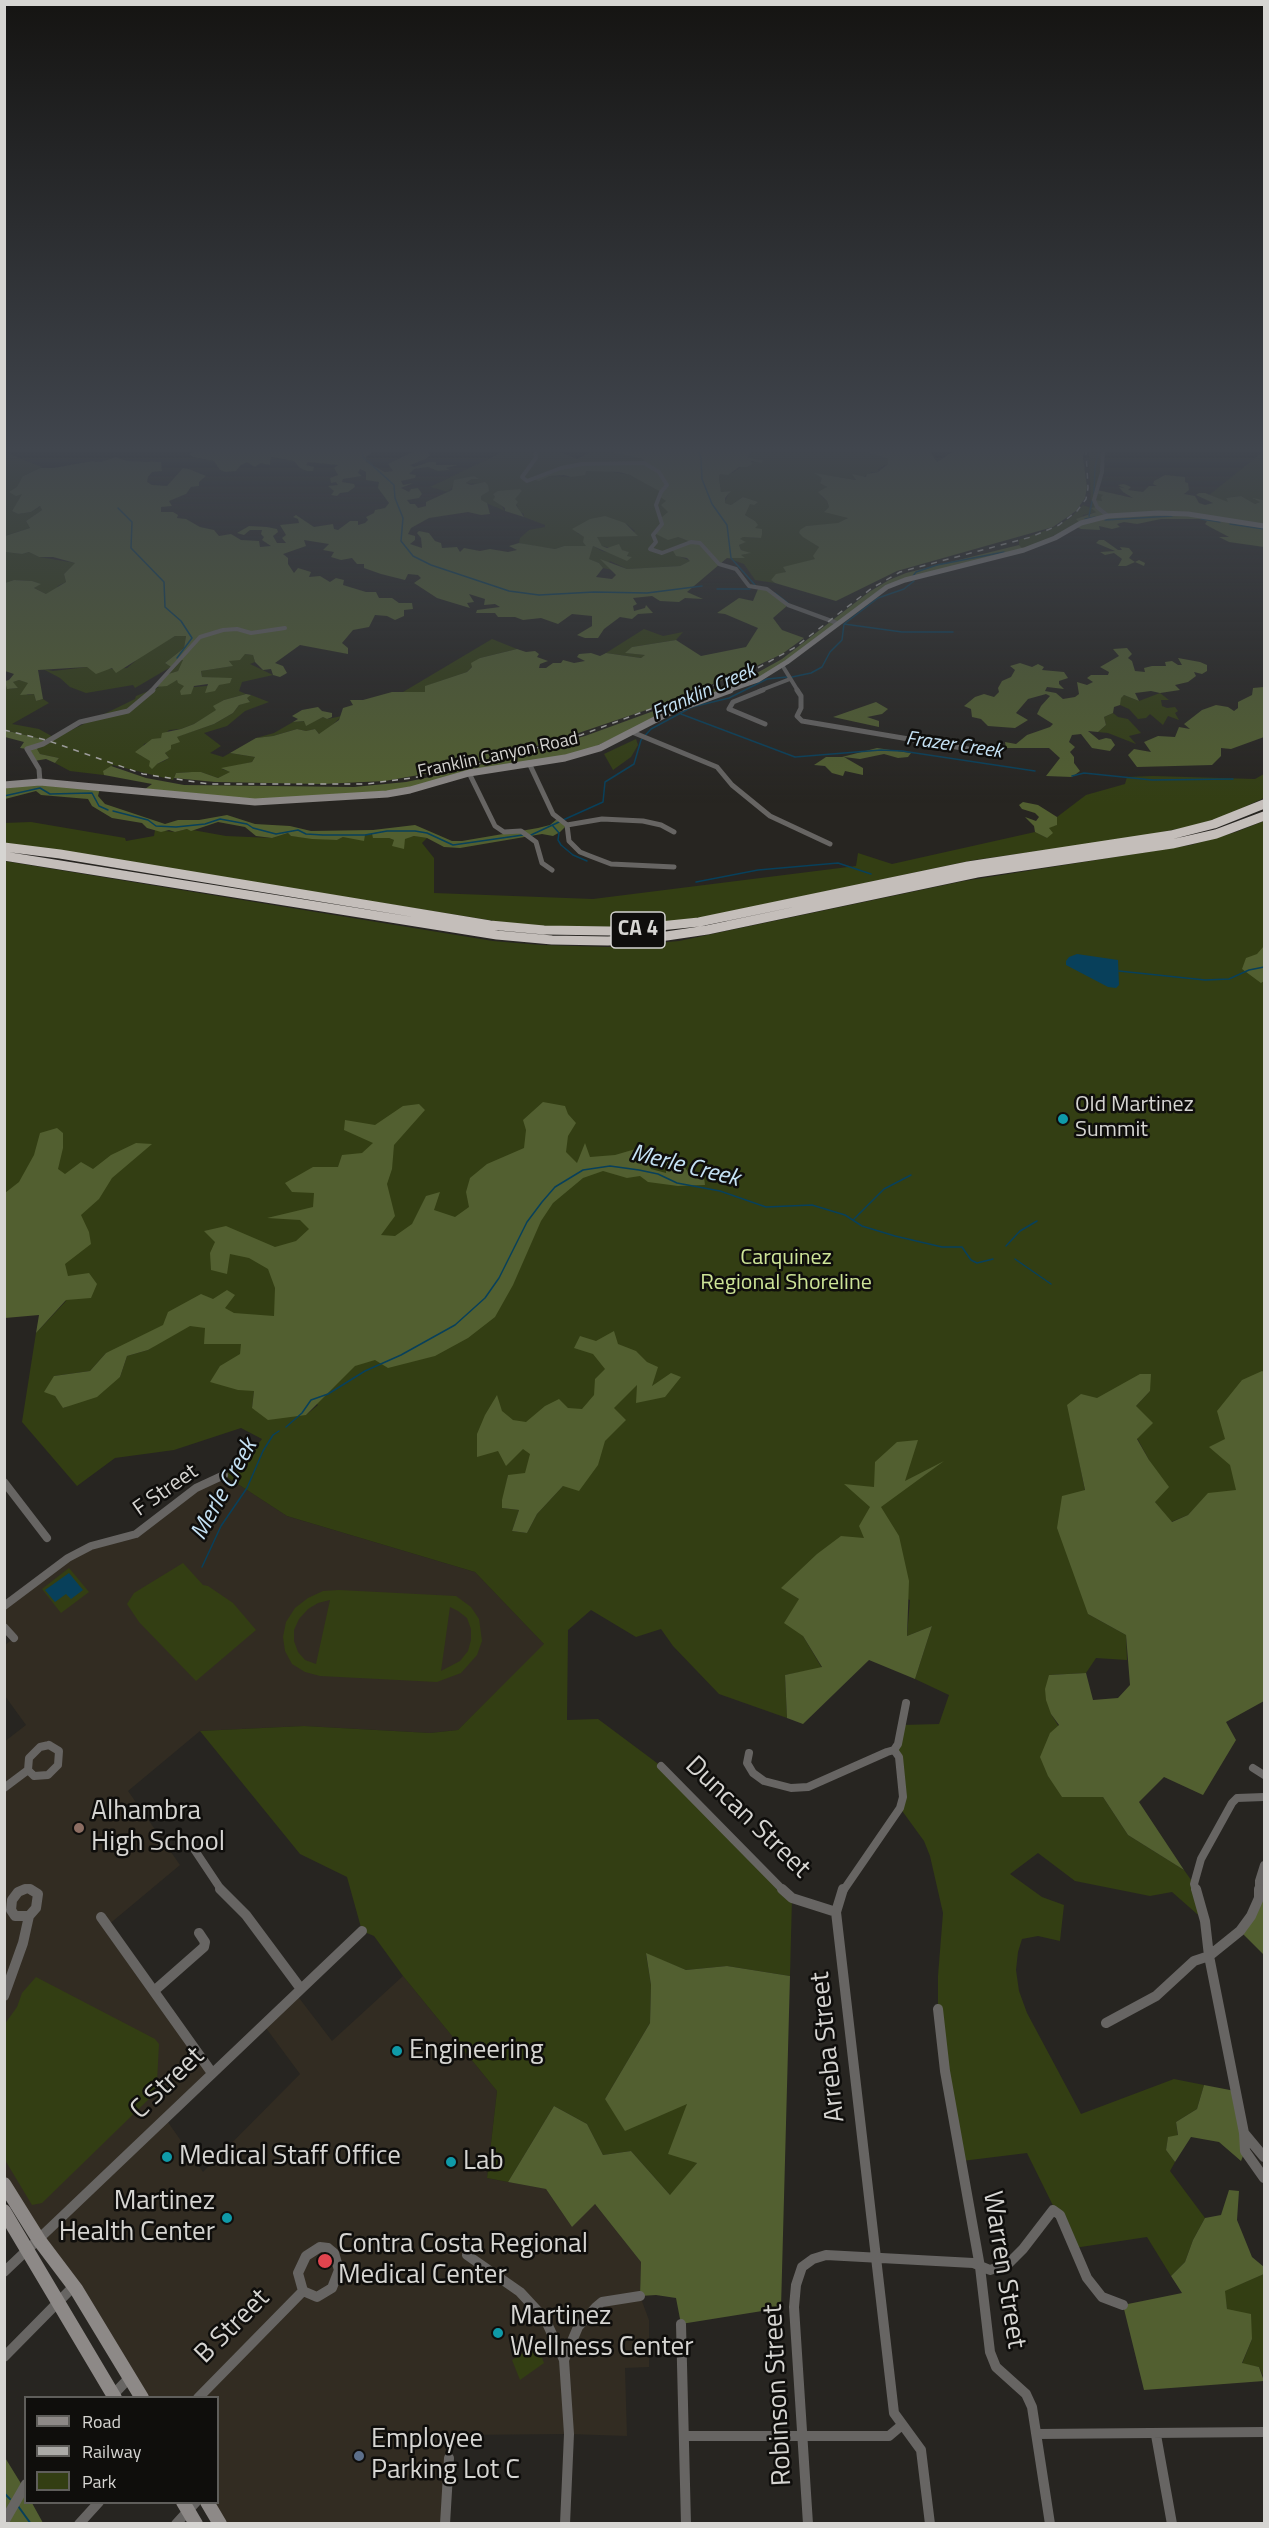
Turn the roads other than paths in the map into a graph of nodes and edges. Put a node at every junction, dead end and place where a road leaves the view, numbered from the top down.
1 (733, 568) edge
2 (953, 568) edge
3 (837, 623) junction
4 (285, 628) dead end
5 (782, 665) junction
6 (789, 677) junction
7 (765, 724) dead end
8 (632, 732) junction
9 (974, 750) dead end
10 (529, 763) junction
11 (469, 773) junction
12 (40, 782) junction
13 (4, 786) edge
14 (1264, 804) edge
15 (1264, 816) edge
16 (567, 825) junction
17 (674, 832) dead end
18 (830, 844) dead end
19 (4, 847) edge
20 (4, 856) edge
21 (674, 867) dead end
22 (552, 870) dead end
23 (224, 1475) dead end
24 (4, 1482) edge
25 (47, 1538) dead end
26 (4, 1606) edge
27 (4, 1627) edge
28 (14, 1638) dead end
29 (906, 1703) dead end
30 (894, 1750) junction
31 (749, 1753) dead end
32 (661, 1766) dead end
33 (1253, 1768) dead end
34 (28, 1770) dead end
35 (1264, 1775) edge
36 (6, 1785) edge
37 (1264, 1797) edge
38 (190, 1843) dead end
39 (1264, 1865) edge
40 (836, 1912) junction
41 (29, 1916) dead end
42 (101, 1917) dead end
43 (363, 1930) dead end
44 (199, 1933) dead end
45 (1207, 1938) junction
46 (1221, 1945) junction
47 (1209, 1956) junction
48 (301, 1989) junction
49 (154, 1991) junction
50 (4, 1996) edge
51 (938, 2009) dead end
52 (1107, 2023) dead end
53 (212, 2073) junction
54 (1244, 2133) junction
55 (1264, 2157) edge
56 (1264, 2178) edge
57 (4, 2184) edge
58 (4, 2211) edge
59 (39, 2240) junction
60 (27, 2252) junction
61 (467, 2255) dead end
62 (875, 2257) junction
63 (980, 2267) junction
64 (4, 2272) edge
65 (74, 2286) junction
66 (303, 2291) junction
67 (640, 2296) dead end
68 (58, 2303) junction
69 (1124, 2306) dead end
70 (681, 2324) dead end
71 (4, 2357) edge
72 (564, 2360) junction
73 (130, 2377) junction
74 (113, 2396) edge
75 (141, 2396) edge
76 (199, 2396) edge
77 (902, 2425) junction
78 (1264, 2432) edge
79 (1037, 2434) junction
80 (1156, 2435) junction
81 (684, 2436) junction
82 (803, 2437) junction
83 (449, 2458) dead end
84 (24, 2487) edge
85 (97, 2504) edge
86 (208, 2504) edge
87 (191, 2510) edge
88 (4, 2522) edge
89 (79, 2523) edge
90 (176, 2523) edge
91 (219, 2523) edge
92 (445, 2523) edge
93 (565, 2523) edge
94 (686, 2523) edge
95 (808, 2523) edge
96 (930, 2523) edge
97 (1050, 2523) edge
98 (1172, 2523) edge

1 - 3 street
2 - 3 street, Franklin Canyon Road
3 - 5 street, Franklin Canyon Road
4 - 12 street
5 - 6 street
5 - 8 street, Franklin Canyon Road
6 - 7 street
6 - 9 street
8 - 10 street, Franklin Canyon Road
8 - 18 street
10 - 11 street, Franklin Canyon Road
10 - 16 street
11 - 12 street, Franklin Canyon Road
11 - 22 street
12 - 13 street, Franklin Canyon Road
14 - 19 highway, CA 4
15 - 20 highway, CA 4
16 - 17 street
16 - 21 street
23 - 26 street, F Street
24 - 25 street
27 - 28 street
29 - 30 street
30 - 31 street
30 - 40 street, Arreba Street
32 - 40 street, Duncan Street
33 - 35 street
34 - 36 street
37 - 45 street
38 - 48 street
39 - 46 street
40 - 62 street, Arreba Street
41 - 50 street
42 - 49 street
43 - 48 street, C Street
44 - 49 street
45 - 46 street
45 - 47 street
46 - 47 street
47 - 52 street
47 - 54 street
48 - 53 street, C Street
49 - 53 street
51 - 63 street, Warren Street
53 - 59 street, C Street
54 - 55 street
54 - 56 street
57 - 59 street
58 - 60 street
59 - 60 street, C Street
59 - 65 street
60 - 64 street, C Street
60 - 68 street
61 - 72 street
62 - 63 street, Robinson Street
62 - 77 street, Arreba Street
62 - 82 street, Robinson Street
63 - 69 street, Robinson Street
63 - 79 street, Warren Street
65 - 68 street
65 - 73 street
66 - 66 street, B Street
66 - 76 street, B Street
67 - 72 street
68 - 71 street
68 - 74 street
70 - 81 street
72 - 93 street
73 - 74 street
73 - 75 street
77 - 82 street
77 - 96 street, Arreba Street
78 - 80 street
79 - 80 street
79 - 97 street, Warren Street
80 - 98 street
81 - 82 street
81 - 94 street
82 - 95 street, Robinson Street
83 - 92 street
84 - 88 street
85 - 89 street
86 - 91 street
87 - 90 street

